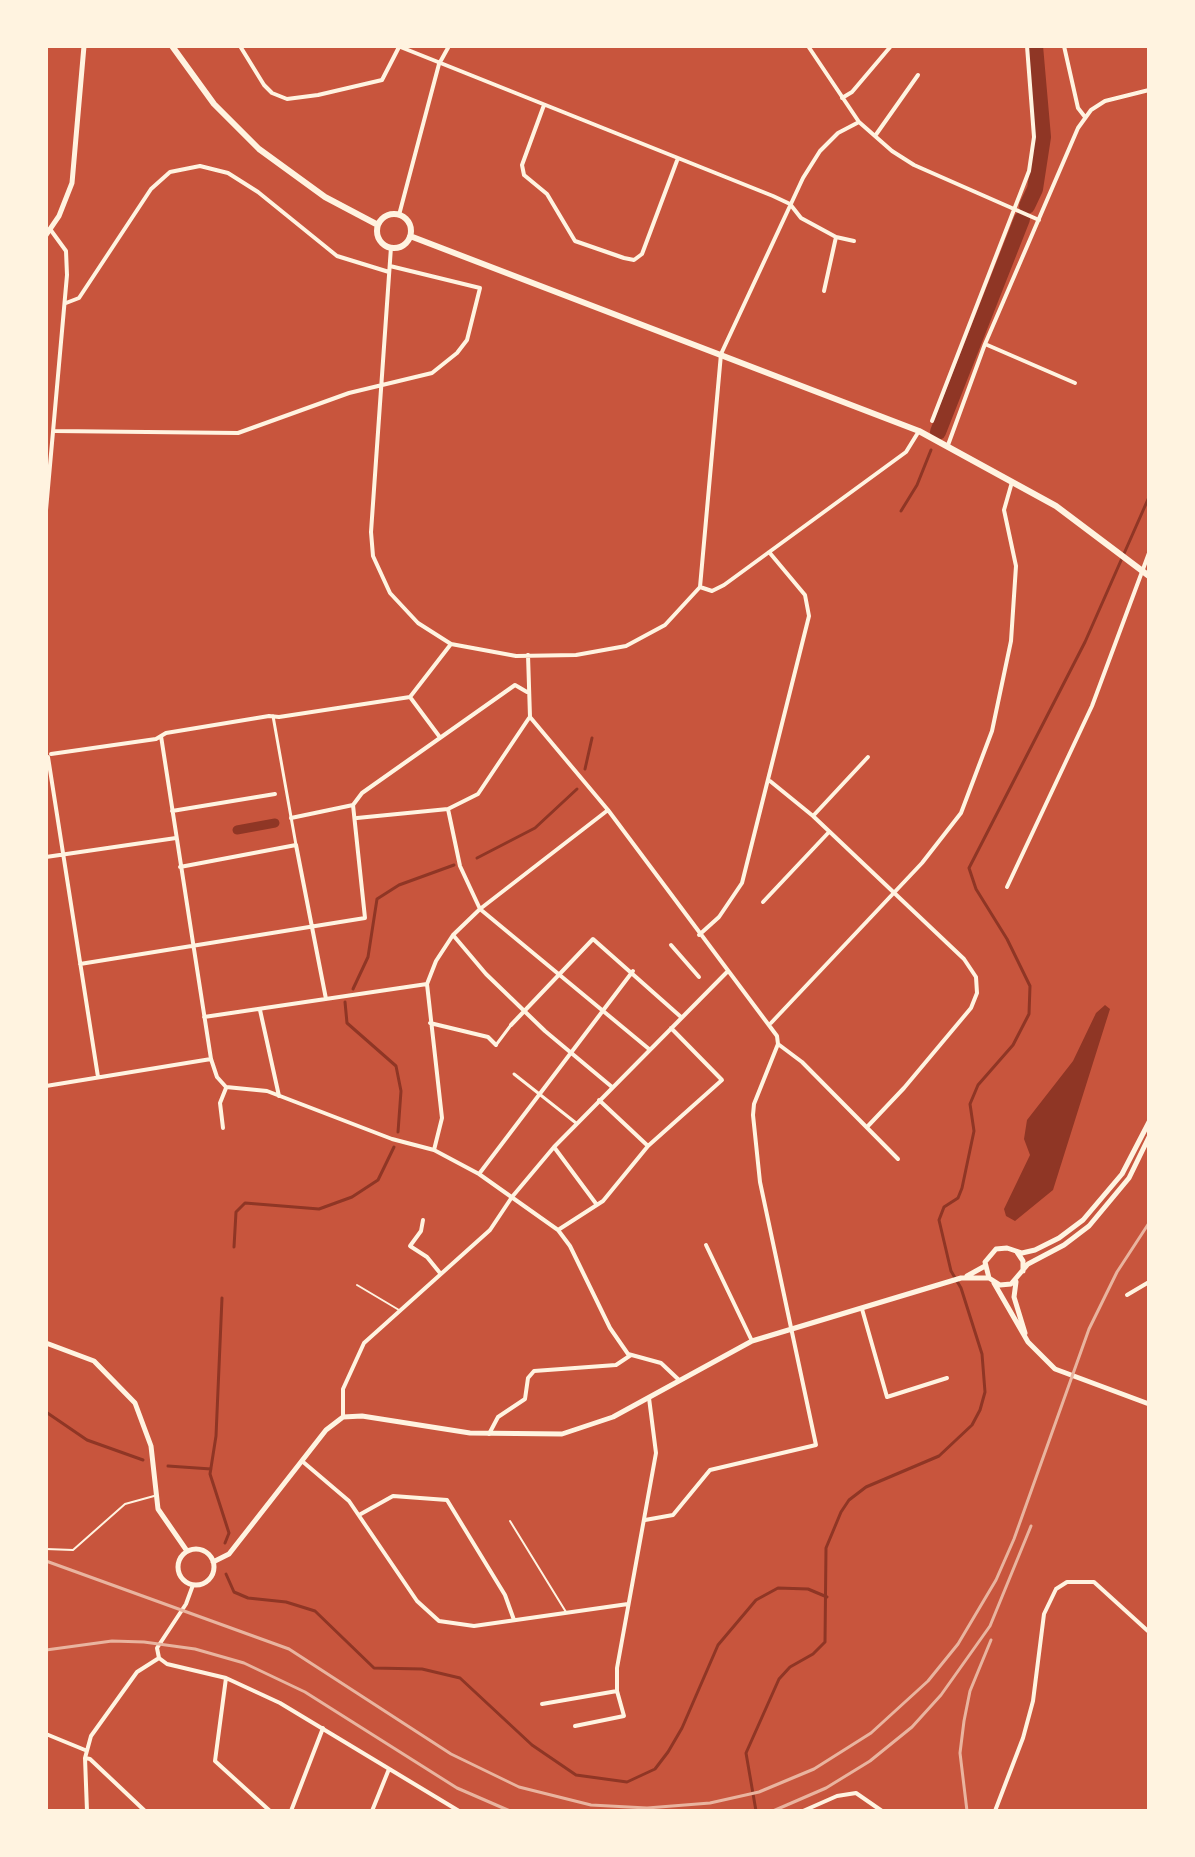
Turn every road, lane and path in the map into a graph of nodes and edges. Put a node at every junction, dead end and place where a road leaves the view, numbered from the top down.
1 (84, 46) edge
2 (172, 46) edge
3 (240, 46) edge
4 (449, 46) edge
5 (808, 46) edge
6 (891, 46) edge
7 (1027, 46) edge
8 (1064, 46) edge
9 (398, 47) edge
10 (439, 64) junction
11 (918, 75) dead end
12 (1149, 90) edge
13 (842, 98) junction
14 (544, 105) junction
15 (1085, 117) junction
16 (859, 122) junction
17 (875, 136) junction
18 (678, 158) junction
19 (790, 204) junction
20 (1013, 209) junction
21 (399, 215) junction
22 (1039, 220) junction
23 (378, 225) junction
24 (50, 229) junction
25 (46, 235) edge
26 (410, 236) junction
27 (836, 237) junction
28 (854, 241) dead end
29 (391, 247) junction
30 (389, 269) junction
31 (824, 291) dead end
32 (66, 303) junction
33 (985, 344) junction
34 (721, 354) junction
35 (1075, 383) dead end
36 (381, 387) junction
37 (932, 421) dead end
38 (55, 431) junction
39 (919, 431) junction
40 (948, 445) junction
41 (1012, 481) junction
42 (46, 510) edge
43 (769, 552) junction
44 (1149, 553) edge
45 (1141, 569) junction
46 (1149, 576) edge
47 (700, 587) junction
48 (451, 644) junction
49 (528, 655) junction
50 (528, 694) junction
51 (410, 697) junction
52 (273, 716) junction
53 (530, 717) junction
54 (161, 736) junction
55 (439, 736) junction
56 (46, 747) edge
57 (48, 756) edge
58 (868, 757) dead end
59 (770, 781) junction
60 (286, 792) junction
61 (275, 794) joint
62 (353, 805) junction
63 (448, 809) junction
64 (608, 810) junction
65 (172, 811) junction
66 (813, 816) junction
67 (291, 818) junction
68 (357, 818) junction
69 (829, 832) junction
70 (176, 838) junction
71 (296, 845) junction
72 (65, 854) junction
73 (46, 857) edge
74 (180, 867) junction
75 (1007, 887) dead end
76 (893, 893) junction
77 (763, 902) dead end
78 (480, 909) junction
79 (311, 928) junction
80 (453, 935) junction
81 (699, 935) junction
82 (604, 936) dead end
83 (667, 940) dead end
84 (598, 943) junction
85 (671, 945) joint
86 (193, 948) junction
87 (80, 964) junction
88 (635, 970) junction
89 (728, 971) junction
90 (561, 974) junction
91 (699, 977) dead end
92 (427, 984) junction
93 (326, 999) junction
94 (260, 1010) junction
95 (525, 1010) junction
96 (600, 1010) junction
97 (204, 1017) junction
98 (681, 1017) junction
99 (430, 1023) junction
100 (771, 1023) junction
101 (511, 1025) joint
102 (670, 1028) junction
103 (778, 1044) junction
104 (496, 1045) joint
105 (649, 1049) junction
106 (570, 1051) junction
107 (211, 1059) junction
108 (514, 1074) dead end
109 (98, 1077) junction
110 (46, 1086) edge
111 (226, 1087) junction
112 (612, 1087) junction
113 (538, 1094) junction
114 (279, 1096) junction
115 (599, 1100) junction
116 (1149, 1122) edge
117 (576, 1123) junction
118 (868, 1126) junction
119 (223, 1128) dead end
120 (1149, 1137) edge
121 (648, 1146) junction
122 (554, 1147) junction
123 (434, 1150) junction
124 (898, 1159) dead end
125 (479, 1174) junction
126 (512, 1197) junction
127 (597, 1205) junction
128 (423, 1220) dead end
129 (558, 1230) junction
130 (706, 1245) dead end
131 (1017, 1252) junction
132 (985, 1266) junction
133 (1023, 1272) junction
134 (440, 1273) junction
135 (964, 1277) junction
136 (991, 1281) junction
137 (1016, 1281) junction
138 (1149, 1282) edge
139 (357, 1285) dead end
140 (1127, 1295) dead end
141 (862, 1309) junction
142 (399, 1311) junction
143 (791, 1329) junction
144 (752, 1341) junction
145 (1028, 1342) junction
146 (46, 1343) edge
147 (631, 1355) junction
148 (947, 1378) dead end
149 (679, 1380) junction
150 (649, 1398) junction
151 (1149, 1404) edge
152 (343, 1417) junction
153 (489, 1434) junction
154 (302, 1461) junction
155 (154, 1496) junction
156 (359, 1515) junction
157 (645, 1520) junction
158 (510, 1521) dead end
159 (46, 1549) edge
160 (187, 1551) junction
161 (213, 1562) junction
162 (193, 1585) junction
163 (628, 1604) junction
164 (567, 1613) junction
165 (514, 1620) junction
166 (1149, 1632) edge
167 (159, 1658) junction
168 (226, 1678) junction
169 (617, 1691) junction
170 (542, 1704) dead end
171 (575, 1726) dead end
172 (323, 1728) junction
173 (46, 1734) edge
174 (85, 1750) junction
175 (85, 1758) junction
176 (389, 1769) junction
177 (87, 1811) edge
178 (145, 1811) edge
179 (270, 1811) edge
180 (291, 1811) edge
181 (372, 1811) edge
182 (459, 1811) edge
183 (803, 1811) edge
184 (882, 1811) edge
185 (995, 1811) edge

1 - 24 street
2 - 23 main road
3 - 9 street
4 - 10 street
5 - 13 street
6 - 13 street
7 - 20 street
8 - 15 street
9 - 10 street
10 - 14 street
10 - 21 street
11 - 17 street
12 - 15 street
13 - 16 street
14 - 18 street
14 - 18 street
15 - 22 street
16 - 17 street
16 - 19 street
17 - 20 street
18 - 19 street
19 - 27 street
19 - 34 street
20 - 22 street
20 - 37 street
21 - 23 main road
21 - 26 main road
22 - 33 street
23 - 29 main road
24 - 25 street
24 - 32 street
26 - 29 main road
26 - 34 main road
27 - 28 street
27 - 31 street
29 - 30 street
30 - 32 street
30 - 36 street
30 - 36 street
32 - 38 street
33 - 35 street
33 - 40 street
34 - 39 main road
34 - 47 street
36 - 38 street
36 - 48 street
38 - 42 street
39 - 40 main road
39 - 43 street
40 - 41 main road
41 - 45 main road
41 - 76 street
43 - 47 street
43 - 59 street
44 - 45 street
45 - 46 main road
45 - 75 street
47 - 49 street
48 - 49 street
48 - 51 street
49 - 50 street
50 - 53 street
50 - 55 street
51 - 52 street
51 - 55 street
52 - 54 street
52 - 60 street
53 - 63 street
53 - 64 street
54 - 57 street
54 - 65 street
55 - 62 street
56 - 57 street
57 - 72 street
58 - 66 street
59 - 66 street
59 - 81 street
60 - 61 street
60 - 67 street
61 - 65 street
62 - 67 street
62 - 68 street
63 - 68 street
63 - 78 street
64 - 78 street
64 - 81 street
65 - 70 street
66 - 69 street
67 - 71 street
68 - 79 street
69 - 76 street
69 - 77 street
70 - 72 street
70 - 74 street
71 - 74 street
71 - 79 street
72 - 73 street
72 - 87 street
74 - 86 street
76 - 100 street
76 - 118 street
78 - 80 street
78 - 90 street
79 - 86 street
79 - 93 street
80 - 92 street
80 - 95 street
81 - 89 street
82 - 84 street
83 - 85 street
84 - 88 street
84 - 90 street
85 - 91 street
86 - 87 street
86 - 97 street
87 - 109 street
88 - 96 street
88 - 98 street
89 - 98 street
89 - 100 street
90 - 95 street
90 - 96 street
92 - 93 street
92 - 99 street
93 - 94 street
94 - 97 street
94 - 114 street
95 - 101 street
95 - 106 street
96 - 105 street
96 - 106 street
97 - 107 street
98 - 102 street
99 - 104 street
99 - 123 street
100 - 103 street
101 - 104 street
102 - 105 street
102 - 121 street
103 - 118 street
103 - 143 street
105 - 112 street
106 - 112 street
106 - 113 street
107 - 109 street
107 - 111 street
108 - 113 street
109 - 110 street
111 - 114 street
111 - 119 street
112 - 115 street
113 - 117 street
113 - 125 street
114 - 123 street
115 - 117 street
115 - 121 street
116 - 131 street
117 - 122 street
118 - 124 street
120 - 133 street
121 - 127 street
122 - 126 street
122 - 127 street
123 - 125 street
125 - 126 street
126 - 129 street
126 - 134 street
127 - 129 street
128 - 134 street
129 - 147 street
130 - 144 street
131 - 132 street
131 - 133 street
132 - 135 street
132 - 136 street
133 - 137 street
134 - 142 street
135 - 136 street
135 - 141 street
136 - 137 street
136 - 145 street
137 - 145 street
138 - 140 street
139 - 142 lane
141 - 143 street
141 - 148 street
142 - 152 street
143 - 144 street
143 - 157 street
144 - 149 street
145 - 151 street
146 - 155 street
147 - 149 street
147 - 153 street
149 - 150 street
150 - 153 street
150 - 157 street
152 - 153 street
152 - 154 street
154 - 156 street
154 - 161 street
155 - 159 lane
155 - 160 street
156 - 165 street
156 - 165 street
157 - 163 street
158 - 164 lane
160 - 161 street
160 - 162 street
161 - 162 street
162 - 167 street
163 - 164 street
163 - 169 street
164 - 165 street
166 - 185 street
167 - 168 street
167 - 174 street
168 - 172 street
168 - 179 street
169 - 170 street
169 - 171 street
172 - 176 street
172 - 180 street
173 - 174 street
174 - 175 street
175 - 177 street
175 - 178 street
176 - 181 street
176 - 182 street
183 - 184 street

